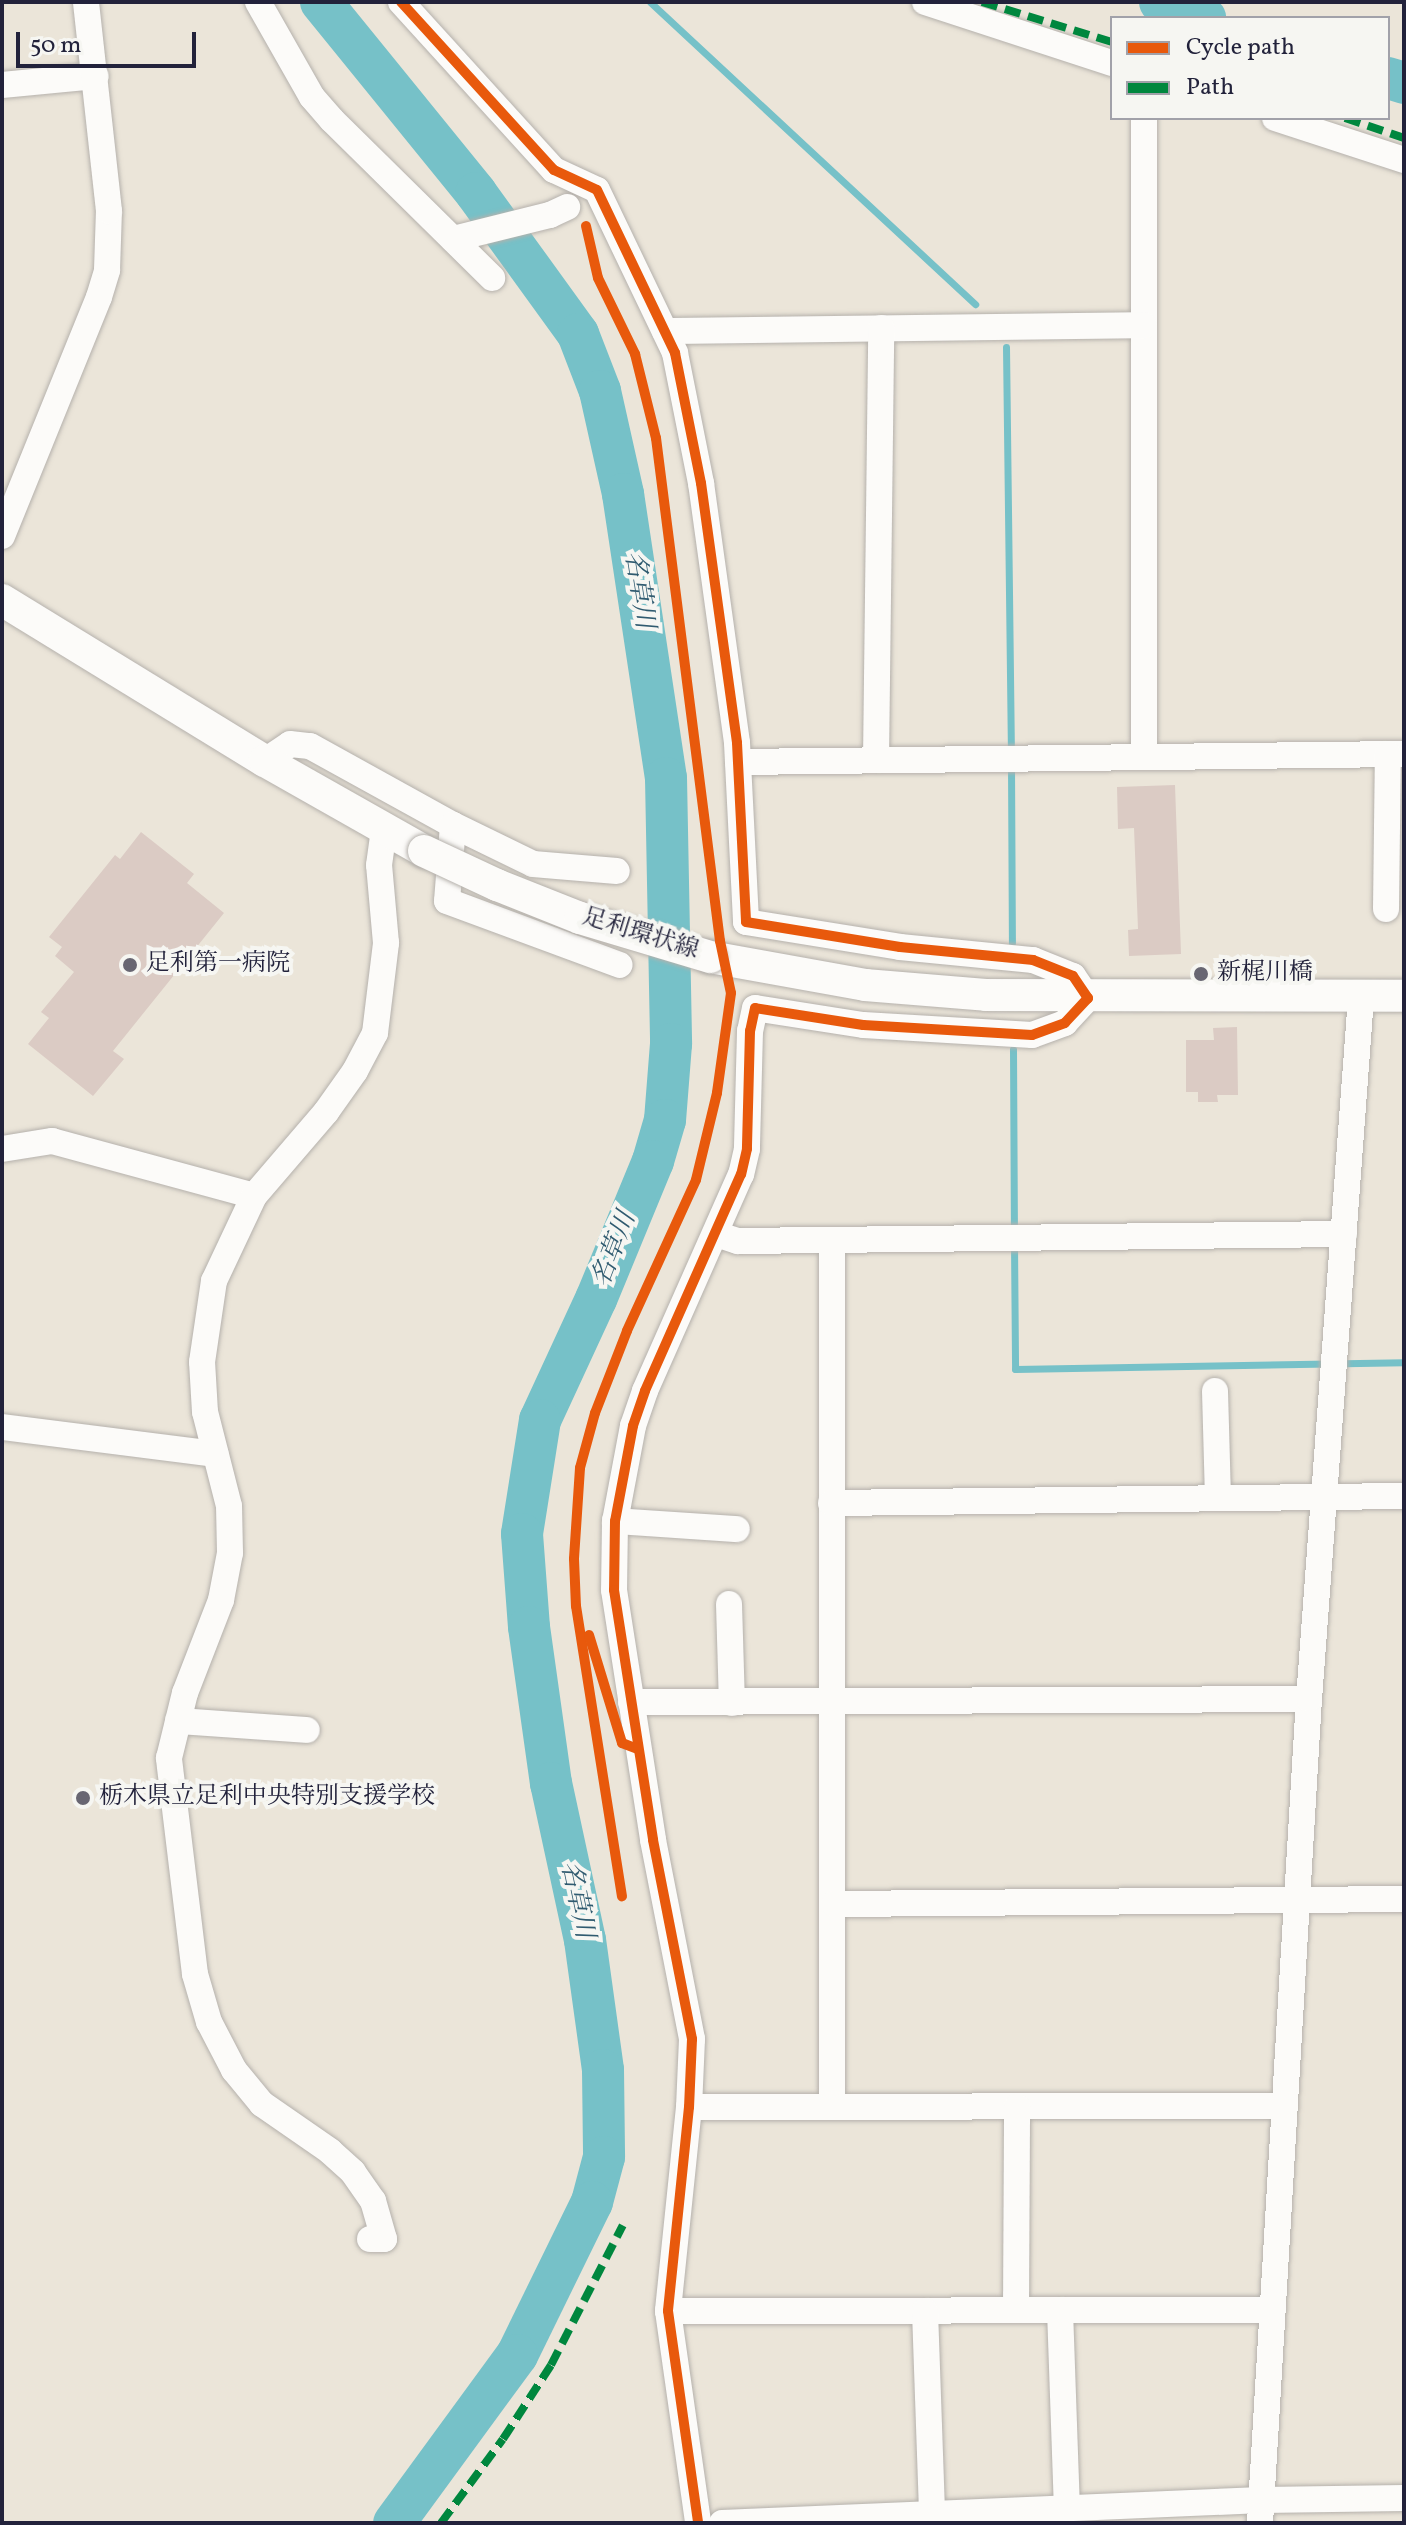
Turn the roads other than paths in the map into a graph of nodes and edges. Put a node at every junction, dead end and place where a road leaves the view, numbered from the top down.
1 (86, 2) edge
2 (258, 2) edge
3 (401, 2) edge
4 (925, 2) edge
5 (1110, 62) edge
6 (96, 76) junction
7 (2, 85) edge
8 (1144, 120) edge
9 (1281, 120) edge
10 (1404, 160) edge
11 (558, 211) dead end
12 (460, 236) junction
13 (492, 278) dead end
14 (1144, 325) junction
15 (881, 328) junction
16 (665, 331) junction
17 (2, 536) edge
18 (2, 600) edge
19 (1396, 754) edge
20 (1144, 757) junction
21 (876, 760) junction
22 (265, 761) junction
23 (738, 762) junction
24 (453, 825) junction
25 (384, 829) junction
26 (617, 871) dead end
27 (1386, 909) dead end
28 (620, 965) dead end
29 (1404, 996) edge
30 (1361, 997) junction
31 (1088, 998) junction
32 (2, 1149) edge
33 (254, 1196) junction
34 (716, 1234) junction
35 (1344, 1234) junction
36 (832, 1240) junction
37 (1215, 1391) dead end
38 (2, 1427) edge
39 (215, 1454) junction
40 (1404, 1496) edge
41 (1327, 1497) junction
42 (1218, 1498) junction
43 (831, 1503) junction
44 (615, 1521) junction
45 (737, 1529) dead end
46 (729, 1604) dead end
47 (1309, 1699) junction
48 (631, 1702) junction
49 (732, 1703) junction
50 (833, 1703) junction
51 (178, 1721) junction
52 (307, 1730) dead end
53 (1404, 1899) edge
54 (1298, 1901) junction
55 (834, 1904) junction
56 (1284, 2106) junction
57 (689, 2107) junction
58 (832, 2107) junction
59 (1017, 2107) junction
60 (370, 2239) dead end
61 (1016, 2310) junction
62 (1060, 2310) junction
63 (1271, 2310) junction
64 (668, 2311) junction
65 (925, 2311) junction
66 (1404, 2498) edge
67 (1067, 2508) junction
68 (1261, 2511) edge
69 (932, 2514) junction
70 (698, 2523) edge
71 (722, 2523) edge

1 - 6 street
2 - 12 street
3 - 16 street
4 - 5 street
6 - 7 street
6 - 17 street
8 - 14 street
9 - 10 street
11 - 12 street
12 - 13 street
14 - 15 street
14 - 20 street
15 - 16 street
15 - 21 street
16 - 23 street
18 - 22 main road, 足利環状線
19 - 20 street
19 - 27 street
20 - 21 street
21 - 23 street
22 - 24 street
22 - 25 main road, 足利環状線
23 - 31 street
24 - 26 street
24 - 28 street
25 - 31 main road, 足利環状線, bridge
25 - 33 street
29 - 30 main road, 足利環状線
30 - 31 main road, 足利環状線
30 - 35 street
31 - 34 street
32 - 33 street
33 - 39 street
34 - 36 street
34 - 44 street
35 - 36 street
35 - 41 street
36 - 43 street
37 - 42 street
38 - 39 street
39 - 51 street
40 - 41 street
41 - 42 street
41 - 47 street
42 - 43 street
43 - 50 street
44 - 45 street
44 - 48 street
46 - 49 street
47 - 50 street
47 - 54 street
48 - 49 street
48 - 57 street
49 - 50 street
50 - 55 street
51 - 52 street
51 - 60 street
53 - 54 street
54 - 55 street
54 - 56 street
55 - 58 street
56 - 59 street
56 - 63 street
57 - 58 street
57 - 64 street
58 - 59 street
59 - 61 street
61 - 62 street
61 - 65 street
62 - 63 street
62 - 67 street
63 - 68 street
64 - 65 street
64 - 70 street
65 - 69 street
66 - 68 street
67 - 68 street
67 - 69 street
69 - 71 street

